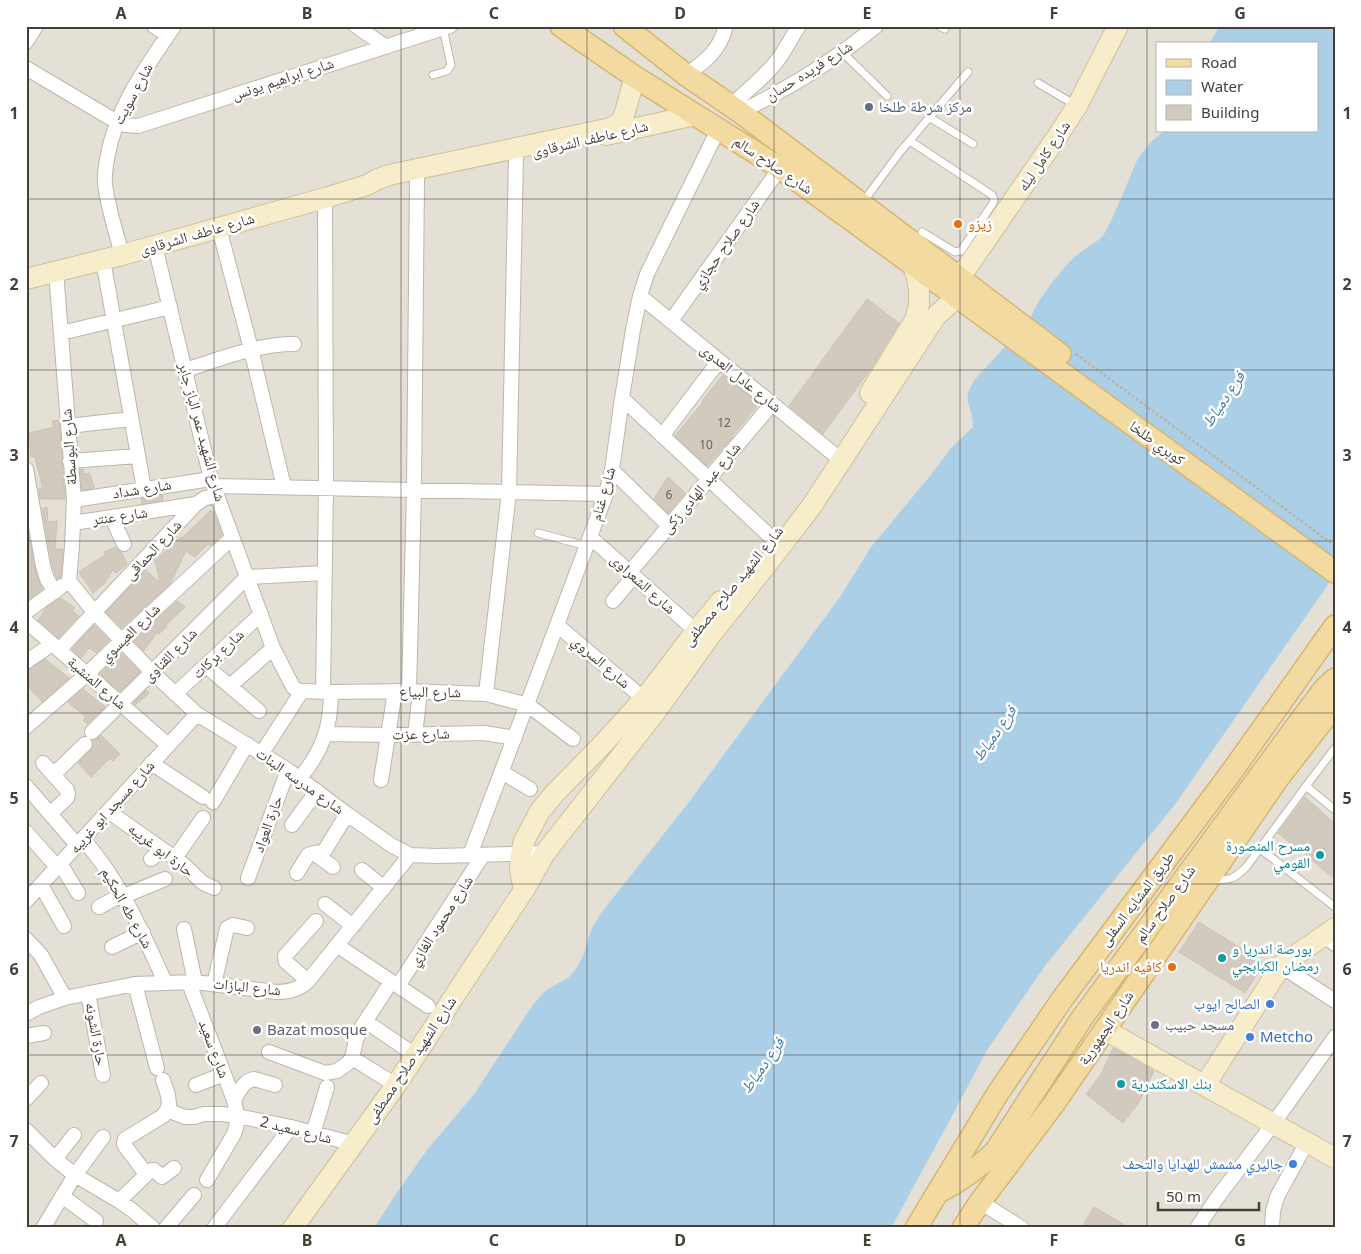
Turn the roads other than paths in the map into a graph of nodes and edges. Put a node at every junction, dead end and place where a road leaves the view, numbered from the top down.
1 (36, 26) edge
2 (154, 26) edge
3 (356, 26) edge
4 (561, 26) edge
5 (624, 26) edge
6 (726, 26) edge
7 (798, 26) edge
8 (876, 26) edge
9 (1118, 26) edge
10 (446, 27) edge
11 (171, 31) edge
12 (586, 36) edge
13 (26, 42) edge
14 (386, 47) junction
15 (842, 52) junction
16 (26, 68) edge
17 (968, 72) dead end
18 (433, 75) dead end
19 (686, 75) junction
20 (635, 78) junction
21 (1038, 83) dead end
22 (887, 96) dead end
23 (1077, 106) junction
24 (736, 108) junction
25 (695, 115) junction
26 (930, 118) junction
27 (116, 122) junction
28 (718, 130) junction
29 (910, 141) junction
30 (973, 144) dead end
31 (516, 156) junction
32 (780, 168) junction
33 (417, 178) junction
34 (367, 185) junction
35 (325, 198) junction
36 (862, 204) junction
37 (219, 228) junction
38 (922, 232) dead end
39 (981, 235) junction
40 (155, 246) junction
41 (122, 255) junction
42 (103, 260) junction
43 (912, 264) junction
44 (56, 271) junction
45 (26, 280) edge
46 (958, 288) junction
47 (640, 296) junction
48 (170, 307) junction
49 (983, 307) junction
50 (114, 321) junction
51 (671, 321) junction
52 (61, 333) junction
53 (294, 344) dead end
54 (251, 349) junction
55 (720, 361) junction
56 (185, 370) junction
57 (622, 398) junction
58 (772, 404) junction
59 (131, 419) junction
60 (68, 426) junction
61 (662, 436) junction
62 (138, 456) junction
63 (837, 457) junction
64 (70, 461) junction
65 (26, 470) edge
66 (612, 470) junction
67 (708, 479) junction
68 (214, 487) junction
69 (284, 487) junction
70 (326, 488) junction
71 (144, 489) junction
72 (414, 490) junction
73 (508, 492) junction
74 (606, 494) junction
75 (74, 500) junction
76 (196, 504) junction
77 (112, 518) junction
78 (73, 523) junction
79 (669, 526) junction
80 (538, 533) dead end
81 (232, 538) junction
82 (773, 539) junction
83 (589, 542) junction
84 (124, 544) dead end
85 (1335, 559) edge
86 (1335, 572) edge
87 (324, 573) junction
88 (632, 574) junction
89 (247, 577) junction
90 (69, 581) junction
91 (55, 592) junction
92 (613, 601) dead end
93 (26, 612) edge
94 (95, 613) junction
95 (261, 614) junction
96 (26, 621) edge
97 (558, 625) junction
98 (1335, 626) edge
99 (696, 631) junction
100 (122, 640) junction
101 (56, 647) junction
102 (273, 648) junction
103 (26, 662) edge
104 (206, 666) junction
105 (152, 672) junction
106 (87, 674) junction
107 (1335, 679) edge
108 (230, 686) junction
109 (302, 691) junction
110 (327, 692) junction
111 (395, 692) junction
112 (415, 692) junction
113 (175, 694) junction
114 (486, 694) junction
115 (644, 699) junction
116 (121, 704) junction
117 (528, 705) junction
118 (1335, 705) edge
119 (259, 711) dead end
120 (197, 714) junction
121 (26, 727) edge
122 (326, 734) junction
123 (388, 735) junction
124 (415, 735) junction
125 (515, 738) junction
126 (573, 739) dead end
127 (247, 744) junction
128 (168, 745) junction
129 (1335, 748) edge
130 (262, 753) junction
131 (43, 763) dead end
132 (151, 764) junction
133 (288, 770) junction
134 (502, 772) junction
135 (53, 775) junction
136 (300, 778) junction
137 (381, 780) dead end
138 (1306, 786) junction
139 (27, 789) edge
140 (530, 789) dead end
141 (317, 791) junction
142 (1335, 810) edge
143 (108, 811) junction
144 (50, 814) junction
145 (347, 814) junction
146 (203, 818) dead end
147 (292, 825) dead end
148 (26, 832) edge
149 (80, 842) junction
150 (1259, 848) junction
151 (162, 849) junction
152 (314, 853) junction
153 (545, 853) junction
154 (520, 854) junction
155 (410, 855) junction
156 (477, 855) junction
157 (175, 858) junction
158 (151, 859) dead end
159 (59, 865) junction
160 (333, 867) dead end
161 (362, 870) dead end
162 (296, 873) dead end
163 (248, 878) dead end
164 (165, 879) dead end
165 (1207, 879) junction
166 (41, 885) junction
167 (214, 888) dead end
168 (384, 888) junction
169 (524, 890) junction
170 (78, 893) dead end
171 (124, 895) junction
172 (27, 897) edge
173 (326, 904) dead end
174 (99, 907) dead end
175 (1335, 907) edge
176 (316, 921) dead end
177 (64, 926) dead end
178 (353, 926) junction
179 (248, 928) dead end
180 (184, 929) dead end
181 (143, 932) junction
182 (1331, 936) edge
183 (26, 939) edge
184 (112, 946) dead end
185 (338, 946) junction
186 (1123, 962) junction
187 (1281, 966) junction
188 (1142, 975) junction
189 (308, 981) junction
190 (165, 982) junction
191 (192, 982) junction
192 (135, 984) junction
193 (214, 984) junction
194 (394, 984) junction
195 (88, 993) junction
196 (65, 998) junction
197 (1335, 1001) edge
198 (428, 1006) dead end
199 (26, 1014) edge
200 (374, 1027) dead end
201 (1105, 1030) junction
202 (44, 1033) dead end
203 (26, 1036) edge
204 (1335, 1037) edge
205 (269, 1052) dead end
206 (415, 1055) junction
207 (352, 1058) junction
208 (224, 1074) junction
209 (103, 1075) dead end
210 (40, 1083) dead end
211 (196, 1085) dead end
212 (275, 1085) dead end
213 (1205, 1085) junction
214 (396, 1086) junction
215 (327, 1087) dead end
216 (26, 1099) edge
217 (234, 1100) junction
218 (167, 1110) junction
219 (237, 1116) junction
220 (1273, 1124) junction
221 (291, 1127) junction
222 (26, 1130) edge
223 (313, 1134) junction
224 (74, 1135) dead end
225 (104, 1137) dead end
226 (1307, 1142) junction
227 (354, 1144) junction
228 (31, 1146) edge
229 (1335, 1158) edge
230 (55, 1159) junction
231 (174, 1168) dead end
232 (146, 1174) junction
233 (75, 1175) junction
234 (207, 1180) dead end
235 (938, 1193) junction
236 (194, 1195) dead end
237 (62, 1196) junction
238 (119, 1201) junction
239 (980, 1202) junction
240 (96, 1221) dead end
241 (148, 1226) edge
242 (43, 1228) edge
243 (166, 1228) edge
244 (214, 1228) edge
245 (293, 1228) edge
246 (916, 1228) edge
247 (963, 1228) edge
248 (1022, 1228) edge
249 (1197, 1228) edge
250 (1272, 1228) edge

1 - 13 street
2 - 11 street
3 - 14 street
4 - 12 main road, شارع صلاح سالم
5 - 19 main road, شارع صلاح سالم
6 - 19 street
7 - 24 street
8 - 15 street, شارع فريده حسان
9 - 23 main road, شارع كامل ليله
10 - 14 street, شارع ابراهيم يونس
10 - 18 lane
11 - 27 street, شارع سويت
12 - 20 main road, شارع صلاح سالم
14 - 27 street, شارع ابراهيم يونس
15 - 22 lane
15 - 24 street, شارع فريده حسان
16 - 27 street
17 - 26 lane
19 - 24 main road, شارع صلاح سالم
20 - 25 main road, شارع صلاح سالم
20 - 34 main road, شارع عاطف الشرقاوى
21 - 23 lane
23 - 39 main road, شارع كامل ليله
24 - 36 main road, شارع صلاح سالم
25 - 28 main road, شارع صلاح سالم
25 - 31 main road, شارع عاطف الشرقاوى
26 - 29 lane
26 - 30 lane
27 - 41 street, شارع سويت
28 - 32 main road, شارع صلاح سالم
28 - 47 street, شارع غنام
29 - 36 lane
29 - 39 lane
31 - 33 main road, شارع عاطف الشرقاوى
31 - 73 street
32 - 43 main road, شارع صلاح سالم
32 - 51 street, شارع صلاح حجازي
33 - 34 main road, شارع عاطف الشرقاوى
33 - 72 street
34 - 35 main road, شارع عاطف الشرقاوى
35 - 37 main road, شارع عاطف الشرقاوى
35 - 70 street
36 - 46 main road, شارع صلاح سالم
37 - 40 main road, شارع عاطف الشرقاوى
37 - 54 street
38 - 39 lane
39 - 46 main road, شارع كامل ليله
40 - 41 main road, شارع عاطف الشرقاوى
40 - 48 street, شارع الشهيد عمر الباز جابر
41 - 42 main road, شارع عاطف الشرقاوى
42 - 44 main road, شارع عاطف الشرقاوى
42 - 50 street
43 - 46 main road, شارع صلاح سالم
43 - 63 main road, شارع الشهيد صلاح مصطفى
44 - 45 main road, شارع عاطف الشرقاوى
44 - 52 street, شارع البوسطة
46 - 49 main road, شارع صلاح سالم
46 - 63 main road, شارع الشهيد صلاح مصطفى
47 - 51 street, شارع عادل العدوى
47 - 57 street, شارع غنام
48 - 50 street
48 - 56 street, شارع الشهيد عمر الباز جابر
49 - 85 main road, كوبري طلخا
49 - 86 main road, كوبري طلخا
50 - 52 street
50 - 59 street
51 - 55 street, شارع عادل العدوى
52 - 60 street, شارع البوسطة
53 - 54 street
54 - 56 street
54 - 69 street
55 - 58 street, شارع عادل العدوى
55 - 61 street
56 - 68 street, شارع الشهيد عمر الباز جابر
57 - 61 street
57 - 66 street, شارع غنام
58 - 63 street, شارع عادل العدوى
58 - 67 street, شارع عبد الهادى زكى
59 - 60 street
59 - 62 street
60 - 64 street, شارع البوسطة
61 - 67 street
62 - 64 street
62 - 71 street
63 - 82 main road, شارع الشهيد صلاح مصطفى
63 - 153 main road, شارع الشهيد صلاح مصطفى
64 - 75 street, شارع البوسطة
65 - 91 street
66 - 74 street, شارع غنام
66 - 79 street
67 - 79 street, شارع عبد الهادى زكى
67 - 82 street
68 - 69 street
68 - 71 street, شارع شداد
68 - 76 street, شارع الحماقى
68 - 81 street, شارع الشهيد عمر الباز جابر
69 - 70 street
70 - 72 street
70 - 87 street
71 - 75 street, شارع شداد
72 - 73 street
72 - 112 street
73 - 74 street
73 - 114 street
74 - 83 street, شارع غنام
75 - 78 street, شارع البوسطة
76 - 77 street, شارع عنتر
76 - 94 street, شارع الحماقى
77 - 78 street, شارع عنتر
77 - 84 street
78 - 90 street, شارع البوسطة
79 - 88 street, شارع عبد الهادى زكى
80 - 83 lane
81 - 89 street, شارع الشهيد عمر الباز جابر
81 - 100 street, شارع العيسوي
82 - 99 main road, شارع الشهيد صلاح مصطفى
83 - 88 street, شارع الشعراوى
83 - 97 street, شارع غنام
87 - 89 street
87 - 110 street
88 - 92 street, شارع عبد الهادى زكى
88 - 99 street, شارع الشعراوى
89 - 95 street, شارع الشهيد عمر الباز جابر
89 - 105 street, شارع القناوى
90 - 91 street
90 - 94 street
91 - 93 street
94 - 100 street, شارع مدرسه البنات
94 - 101 street, شارع الحماقى
95 - 102 street, شارع الشهيد عمر الباز جابر
95 - 104 street, شارع بركات
96 - 101 street, شارع المنشية
97 - 115 street, شارع السروي
97 - 117 street, شارع غنام
98 - 235 main road, طريق المشايه السفلى
99 - 115 main road, شارع الشهيد صلاح مصطفى
100 - 105 street, شارع مدرسه البنات
100 - 106 street, شارع العيسوي
101 - 103 street, شارع الحماقى
101 - 106 street, شارع المنشية
102 - 108 street
102 - 109 street, شارع الشهيد عمر الباز جابر
104 - 108 street
104 - 113 street, شارع بركات
105 - 113 street, شارع مدرسه البنات
105 - 116 street, شارع القناوى
106 - 116 street, شارع المنشية
106 - 121 street, شارع العيسوي
107 - 186 main road, شارع صلاح سالم
108 - 119 street
109 - 110 street, شارع البياع
109 - 130 street
110 - 111 street, شارع البياع
110 - 122 street
111 - 112 street, شارع البياع
111 - 123 street
112 - 114 street, شارع البياع
112 - 124 street
113 - 120 street, شارع مدرسه البنات
114 - 117 street, شارع البياع
115 - 154 main road, شارع الشهيد صلاح مصطفى
116 - 128 street, شارع المنشية
116 - 135 street, شارع القناوى
117 - 125 street, شارع غنام
117 - 126 street
118 - 165 main road, شارع الجمهورية
120 - 127 street, شارع مدرسه البنات
120 - 128 street, شارع مسجد ابو غريبه
122 - 123 street, شارع عزت
122 - 136 street
123 - 124 street, شارع عزت
123 - 137 street
124 - 125 street, شارع عزت
125 - 134 street, شارع غنام
127 - 130 street, شارع مدرسه البنات
127 - 132 street
128 - 132 street, شارع مسجد ابو غريبه
129 - 138 lane
130 - 133 street, شارع مدرسه البنات
131 - 135 street
132 - 143 street, شارع مسجد ابو غريبه
133 - 136 street, شارع مدرسه البنات
133 - 163 street, حارة العواد
134 - 140 street
134 - 156 street, شارع غنام
135 - 144 street
136 - 141 street, شارع مدرسه البنات
138 - 142 lane
138 - 150 lane
139 - 144 street, شارع طه الحكيم
141 - 145 street, شارع مدرسه البنات
141 - 147 street
143 - 149 street, شارع مسجد ابو غريبه
143 - 151 street, حارة ابو غريبه
144 - 149 street, شارع طه الحكيم
145 - 152 street
145 - 155 street, شارع مدرسه البنات
146 - 157 street
148 - 159 street
149 - 159 street, شارع مسجد ابو غريبه
149 - 171 street, شارع طه الحكيم
150 - 165 lane
150 - 175 lane
151 - 157 street, حارة ابو غريبه
151 - 158 street
152 - 160 street
152 - 162 street
153 - 154 street, شارع مدرسه البنات
153 - 169 main road, شارع الشهيد صلاح مصطفى
154 - 156 street, شارع مدرسه البنات
154 - 169 main road, شارع الشهيد صلاح مصطفى
155 - 156 street, شارع مدرسه البنات
155 - 168 street, شارع البازات
156 - 194 street, شارع محمود الغازي
157 - 167 street, حارة ابو غريبه
159 - 166 street, شارع مسجد ابو غريبه
159 - 170 street
161 - 168 street
164 - 171 street
165 - 188 main road, شارع الجمهورية
166 - 172 street, شارع مسجد ابو غريبه
166 - 177 street
168 - 178 street, شارع البازات
169 - 206 main road, شارع الشهيد صلاح مصطفى
171 - 174 street
171 - 181 street, شارع طه الحكيم
173 - 178 street
176 - 189 street
178 - 185 street, شارع البازات
179 - 193 street
180 - 191 street, شارع سعيد
181 - 184 street
181 - 190 street, شارع طه الحكيم
182 - 187 main road
183 - 196 street
185 - 189 street, شارع البازات
185 - 194 street
186 - 188 main road
186 - 235 main road, شارع صلاح سالم
187 - 197 street
187 - 213 main road
188 - 201 main road, شارع الجمهورية
189 - 193 street, شارع البازات
190 - 191 street, شارع البازات
190 - 192 street, شارع البازات
191 - 193 street, شارع البازات
191 - 208 street, شارع سعيد
192 - 195 street, شارع البازات
192 - 218 street
194 - 198 street
194 - 207 street, شارع محمود الغازي
195 - 196 street, شارع البازات
195 - 209 street, حارة الشونه
196 - 199 street, شارع البازات
200 - 206 street
201 - 213 main road
201 - 239 main road, شارع الجمهورية
202 - 203 street
204 - 220 street
205 - 207 street
206 - 214 main road, شارع الشهيد صلاح مصطفى
207 - 214 street
208 - 211 street
208 - 217 street, شارع سعيد
210 - 216 street
212 - 217 street
213 - 220 main road
214 - 227 main road, شارع الشهيد صلاح مصطفى
215 - 223 street
217 - 219 street, شارع سعيد
218 - 219 street, شارع سعيد 2
218 - 232 street
219 - 221 street, شارع سعيد 2
219 - 234 street
220 - 226 main road
220 - 249 street
221 - 223 street, شارع سعيد 2
221 - 244 street
222 - 228 street
223 - 227 street, شارع سعيد 2
224 - 230 street
225 - 233 street
226 - 229 main road
226 - 250 street
227 - 245 main road, شارع الشهيد صلاح مصطفى
228 - 230 street
230 - 233 street
231 - 232 street
232 - 238 street
233 - 237 street
233 - 238 street
235 - 246 main road, طريق المشايه السفلى
236 - 243 street
237 - 240 street
237 - 242 street
238 - 241 street
239 - 247 main road, شارع الجمهورية
239 - 248 street

